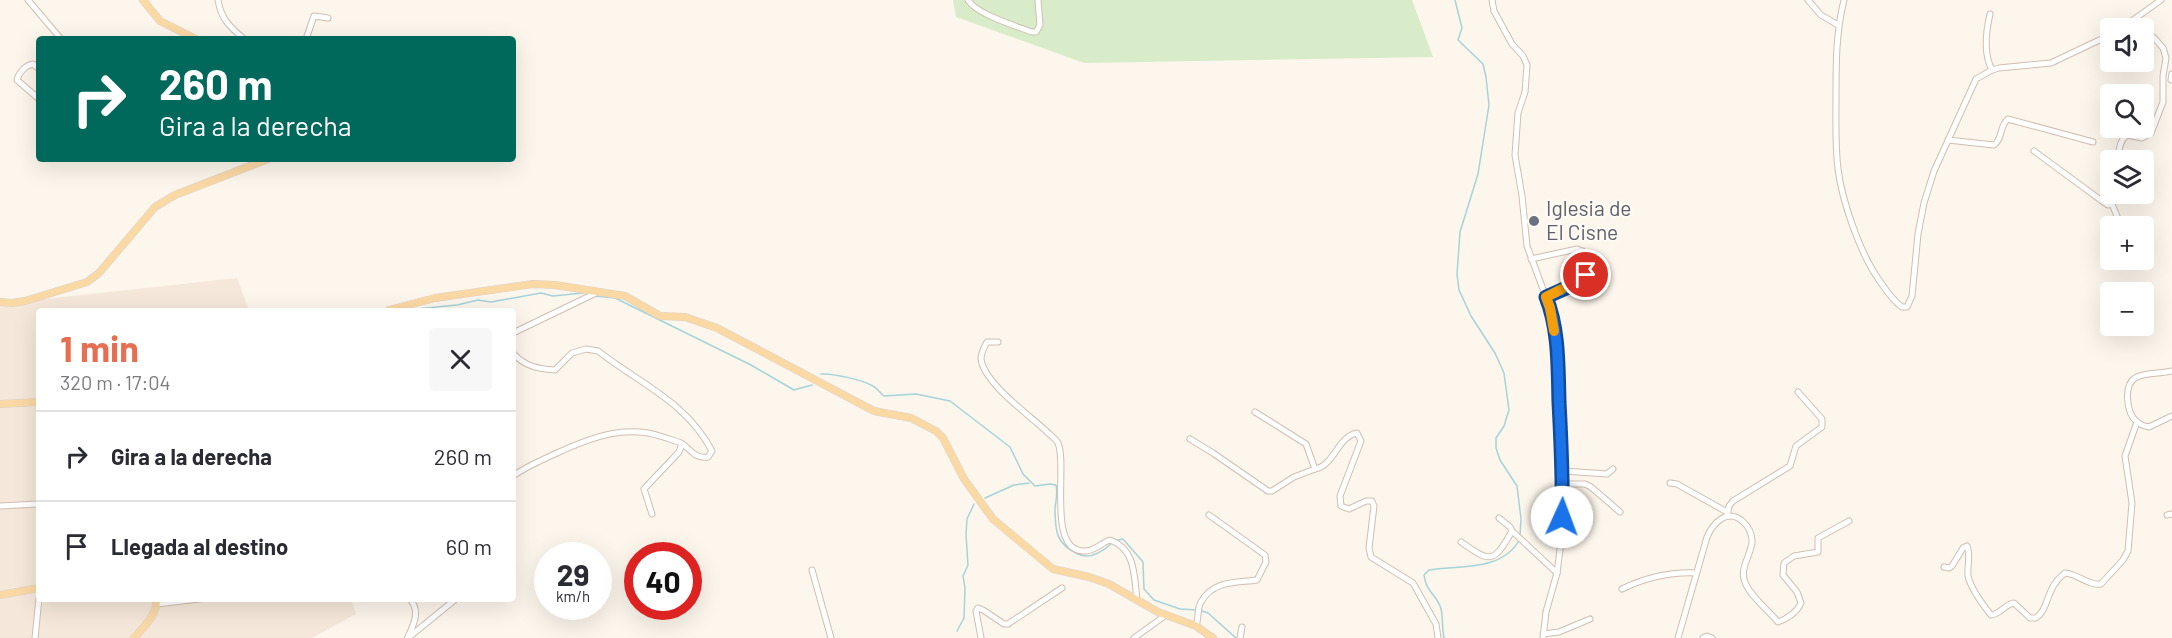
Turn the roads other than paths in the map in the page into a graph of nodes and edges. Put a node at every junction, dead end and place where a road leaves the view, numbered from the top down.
1 (28, 0) edge
2 (143, 0) edge
3 (218, 0) edge
4 (968, 0) edge
5 (1038, 0) edge
6 (1492, 0) edge
7 (1808, 0) edge
8 (1844, 0) edge
9 (2161, 0) edge
10 (1990, 14) dead end
11 (328, 18) dead end
12 (2137, 18) edge
13 (1838, 25) junction
14 (59, 36) edge
15 (190, 36) edge
16 (240, 36) edge
17 (307, 36) edge
18 (2154, 39) edge
19 (2100, 40) edge
20 (36, 66) edge
21 (1992, 70) junction
22 (36, 96) edge
23 (1948, 140) junction
24 (2093, 142) dead end
25 (2119, 150) edge
26 (2034, 151) dead end
27 (260, 162) edge
28 (2100, 200) edge
29 (2106, 204) edge
30 (2112, 204) joint
31 (2117, 216) edge
32 (1531, 259) junction
33 (601, 291) junction
34 (1546, 297) junction
35 (0, 302) edge
36 (397, 308) edge
37 (516, 331) edge
38 (998, 342) dead end
39 (516, 356) edge
40 (2172, 371) edge
41 (1798, 392) dead end
42 (36, 402) edge
43 (0, 404) edge
44 (1255, 412) dead end
45 (2172, 416) edge
46 (2137, 422) junction
47 (1190, 439) dead end
48 (682, 444) junction
49 (1315, 469) junction
50 (1613, 469) dead end
51 (1563, 471) junction
52 (516, 474) edge
53 (1670, 483) dead end
54 (1563, 484) junction
55 (36, 504) edge
56 (0, 506) edge
57 (1620, 512) dead end
58 (652, 514) dead end
59 (1727, 514) junction
60 (1209, 515) dead end
61 (1499, 518) dead end
62 (1849, 521) dead end
63 (1512, 531) junction
64 (1461, 542) dead end
65 (1944, 567) dead end
66 (812, 570) dead end
67 (1557, 573) junction
68 (1696, 573) junction
69 (1062, 588) dead end
70 (1622, 588) dead end
71 (36, 589) edge
72 (0, 595) edge
73 (1137, 600) junction
74 (39, 602) edge
75 (157, 602) edge
76 (412, 602) edge
77 (452, 602) edge
78 (1166, 615) junction
79 (1590, 619) dead end
80 (1196, 626) junction
81 (1242, 627) dead end
82 (1543, 636) edge
83 (1241, 637) edge
84 (35, 638) edge
85 (134, 638) edge
86 (408, 638) edge
87 (831, 638) edge
88 (981, 638) edge
89 (1134, 638) edge
90 (1213, 638) edge
91 (1438, 638) edge
92 (1678, 638) edge
93 (1703, 638) edge
94 (1712, 638) edge

1 - 14 street
2 - 15 main road
3 - 16 street
4 - 5 street
6 - 32 street
7 - 13 street
8 - 13 street
9 - 12 street
10 - 21 street
11 - 17 street
13 - 23 street
18 - 25 street
19 - 21 street
20 - 22 street
21 - 23 street
23 - 24 street
26 - 28 street
27 - 35 main road
29 - 30 street
30 - 31 street
32 - 34 street
32 - 34 street
33 - 36 main road
33 - 37 street
33 - 73 main road
34 - 51 street
38 - 73 street
39 - 48 street
40 - 46 street
41 - 59 street
42 - 43 main road
44 - 49 street
45 - 46 street
46 - 65 street
47 - 49 street
48 - 52 street
48 - 58 street
49 - 91 street
50 - 51 street
51 - 54 street
53 - 59 street
54 - 57 street
54 - 67 street
55 - 56 street
59 - 62 street
59 - 68 street
60 - 80 street
61 - 63 street
63 - 64 street
63 - 67 street
66 - 87 street
67 - 82 street
68 - 70 street
68 - 92 street
69 - 88 street
71 - 72 main road
73 - 78 main road
74 - 84 street
75 - 85 main road
76 - 86 street
77 - 86 street
78 - 80 main road
78 - 89 street
79 - 82 street
80 - 90 main road
81 - 83 street
93 - 94 street

